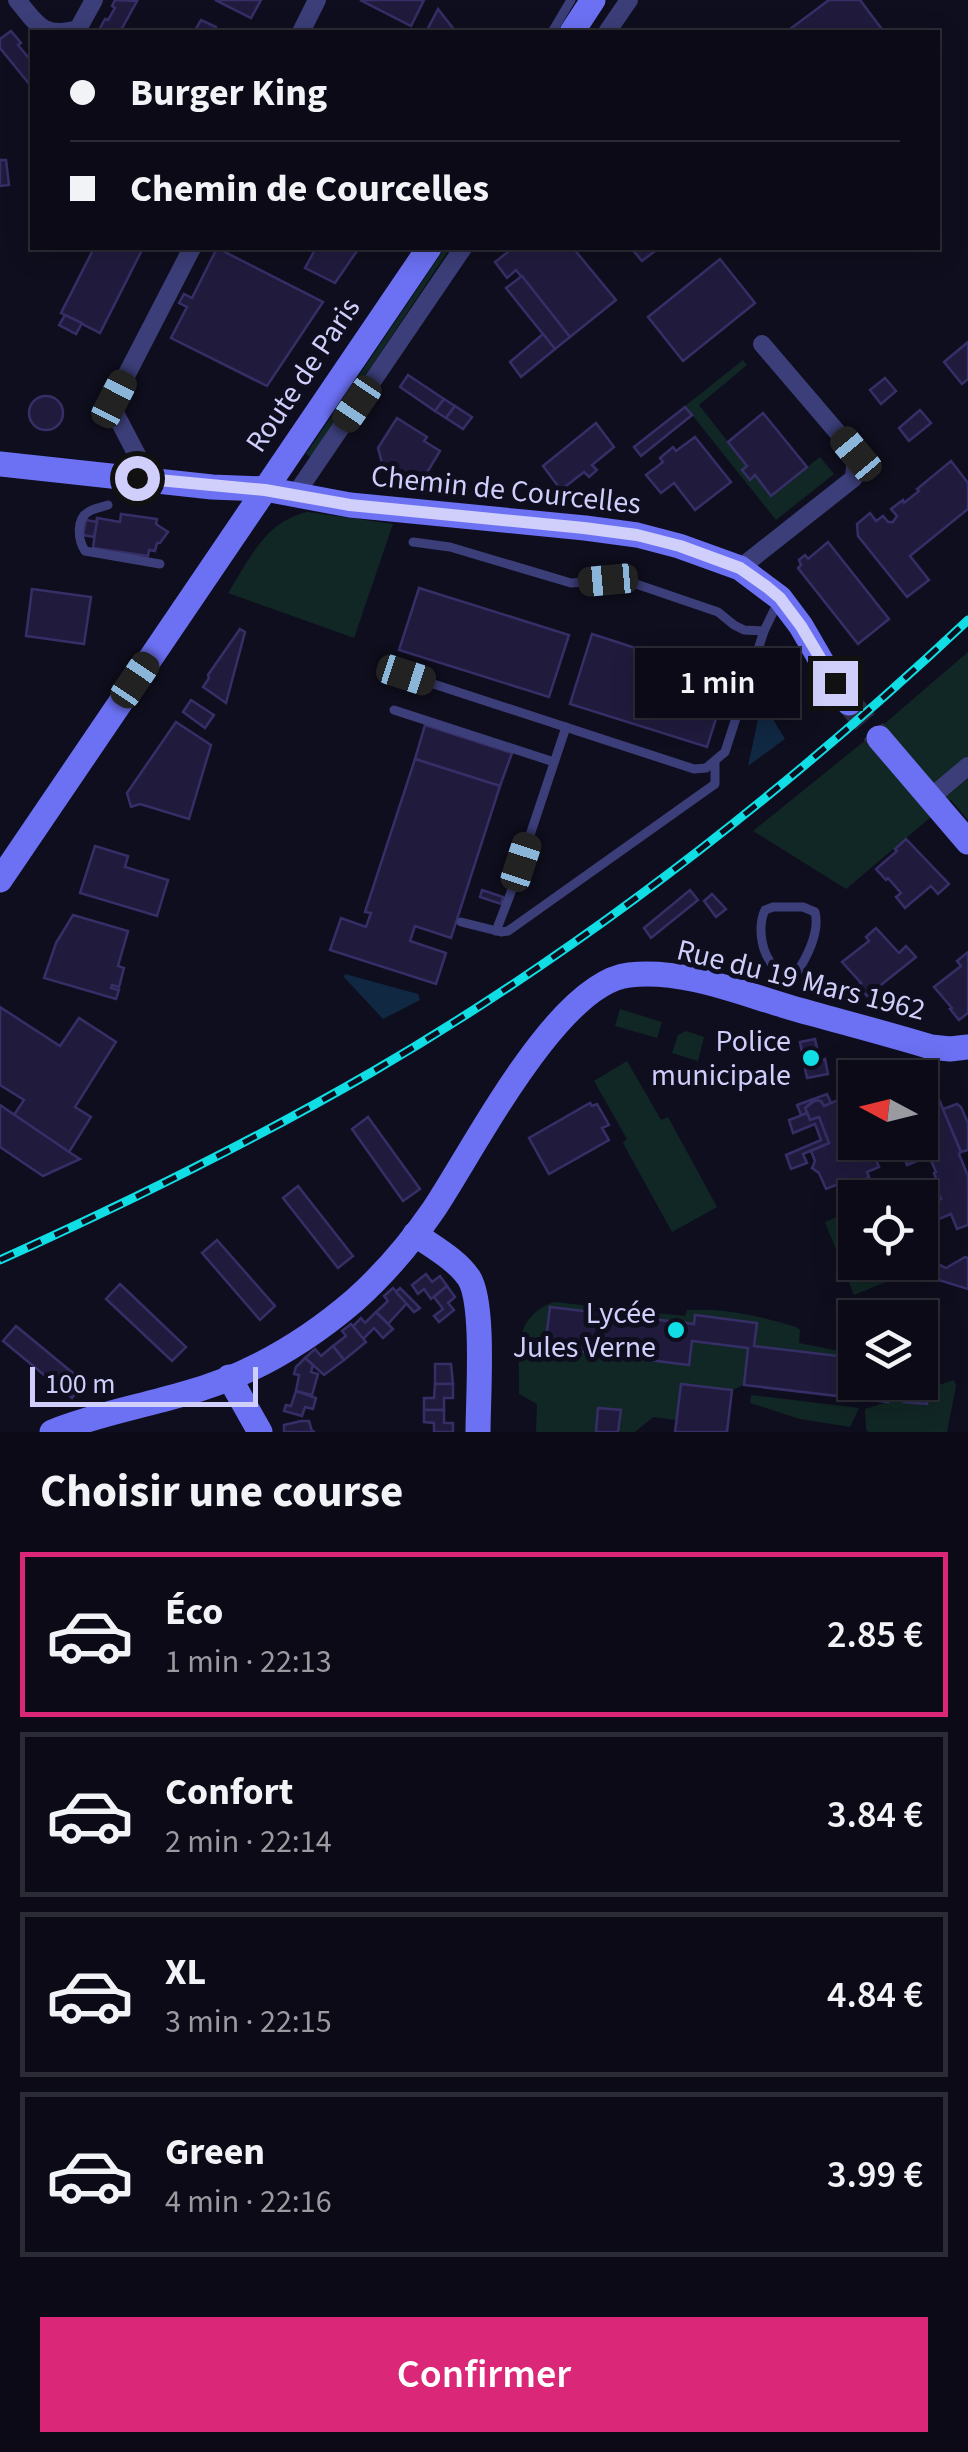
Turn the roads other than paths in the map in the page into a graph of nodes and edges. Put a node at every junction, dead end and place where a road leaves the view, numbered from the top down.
1 (17, 0) edge
2 (94, 0) edge
3 (317, 0) edge
4 (571, 0) edge
5 (593, 0) edge
6 (629, 0) edge
7 (47, 30) edge
8 (72, 30) edge
9 (302, 30) edge
10 (553, 30) edge
11 (573, 30) edge
12 (608, 30) edge
13 (191, 250) edge
14 (428, 250) edge
15 (461, 250) edge
16 (762, 344) dead end
17 (0, 464) edge
18 (137, 478) junction
19 (265, 490) junction
20 (295, 494) junction
21 (108, 506) dead end
22 (413, 542) dead end
23 (160, 564) dead end
24 (740, 568) junction
25 (780, 598) junction
26 (764, 631) junction
27 (406, 675) dead end
28 (849, 703) tunnel mouth
29 (394, 710) dead end
30 (566, 727) junction
31 (879, 738) tunnel mouth
32 (554, 762) junction
33 (715, 762) junction
34 (968, 766) edge
35 (930, 798) junction
36 (968, 842) edge
37 (0, 880) edge
38 (461, 922) dead end
39 (496, 931) junction
40 (782, 989) junction
41 (967, 1051) edge
42 (415, 1234) junction
43 (229, 1377) junction
44 (100, 1424) edge
45 (52, 1432) edge
46 (260, 1432) edge
47 (478, 1432) edge

1 - 7 street
2 - 8 street
3 - 9 street
4 - 10 lane
5 - 11 street
6 - 12 street
13 - 18 street
14 - 19 street, Route de Paris
15 - 20 street
16 - 24 street
17 - 18 street, Chemin de Courcelles
18 - 19 street, Chemin de Courcelles
19 - 20 street, Chemin de Courcelles
19 - 37 street, Route de Paris
20 - 24 street, Chemin de Courcelles
21 - 23 lane
22 - 26 lane
24 - 25 street, Chemin de Courcelles
25 - 26 lane
25 - 28 street, Chemin de Courcelles
26 - 33 lane
27 - 30 lane
29 - 32 lane
30 - 32 lane
30 - 33 lane
31 - 35 street
32 - 39 lane
33 - 39 lane
34 - 35 street
35 - 36 street
38 - 39 lane
40 - 40 lane
40 - 41 street, Rue du 19 Mars 1962
40 - 42 street, Rue du 19 Mars 1962
42 - 43 street, Rue du 19 Mars 1962
42 - 47 street
43 - 44 street, Rue du 19 Mars 1962
43 - 46 street
44 - 45 street, Rue du 19 Mars 1962

